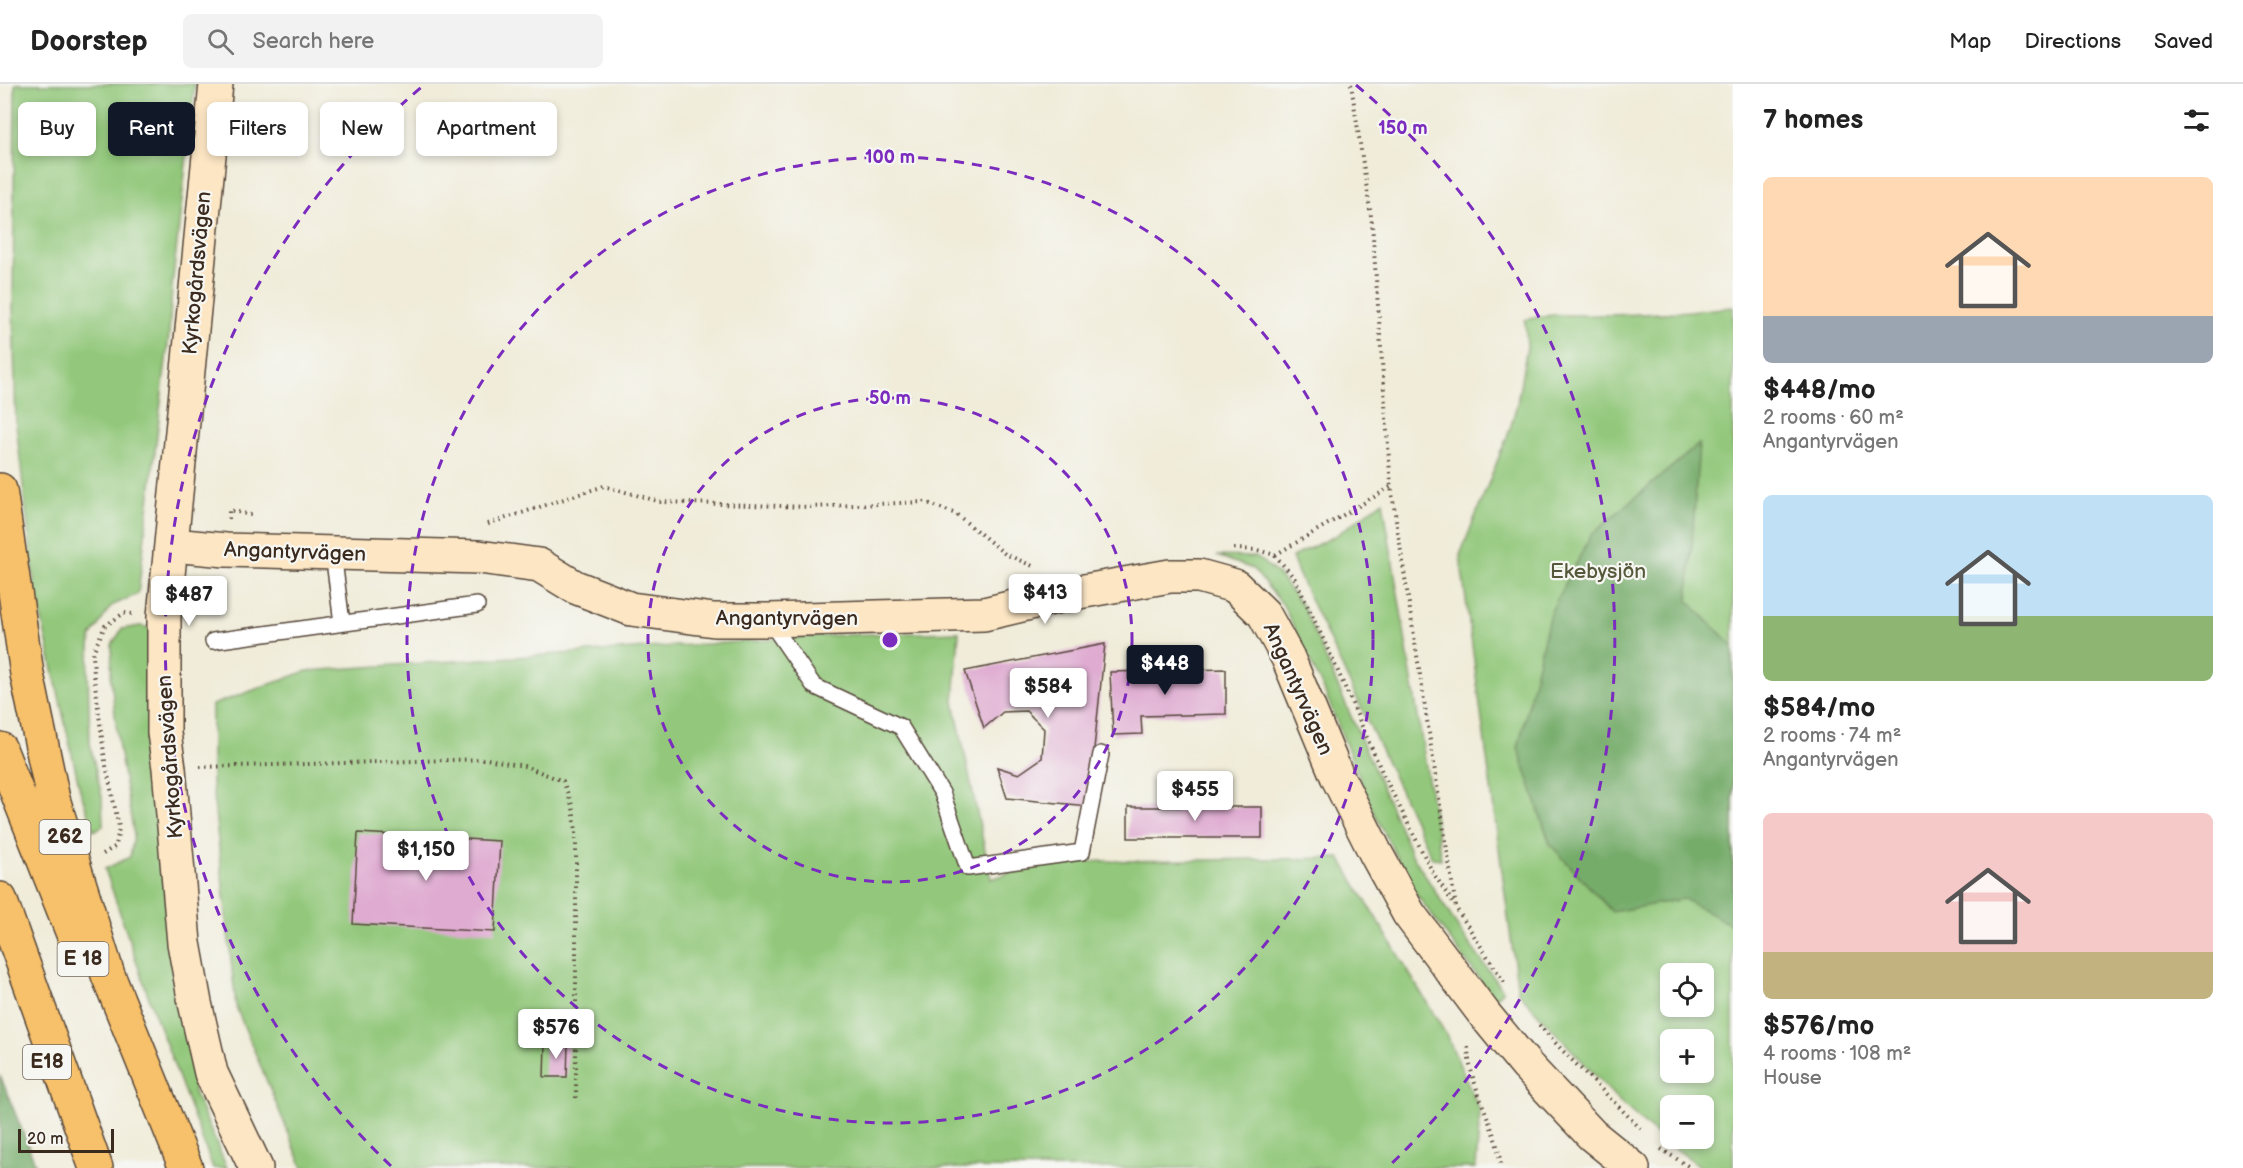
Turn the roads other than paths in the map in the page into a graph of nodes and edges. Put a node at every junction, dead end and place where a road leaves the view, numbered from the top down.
1 (216, 84) edge
2 (0, 490) edge
3 (171, 545) junction
4 (333, 554) junction
5 (477, 605) dead end
6 (769, 620) junction
7 (342, 623) junction
8 (213, 641) dead end
9 (0, 749) edge
10 (1101, 754) dead end
11 (0, 899) edge
12 (0, 956) edge
13 (95, 1168) edge
14 (168, 1168) edge
15 (186, 1168) edge
16 (256, 1168) edge
17 (1633, 1168) edge

1 - 3 street, Kyrkogårdsvägen
2 - 15 highway, 262
3 - 4 street, Angantyrvägen
3 - 16 street, Kyrkogårdsvägen
4 - 6 street, Angantyrvägen
4 - 7 lane
5 - 7 lane
6 - 10 lane
6 - 17 street, Angantyrvägen
7 - 8 lane
9 - 14 highway, E 18
11 - 13 highway, E 18
12 - 13 highway, E18

